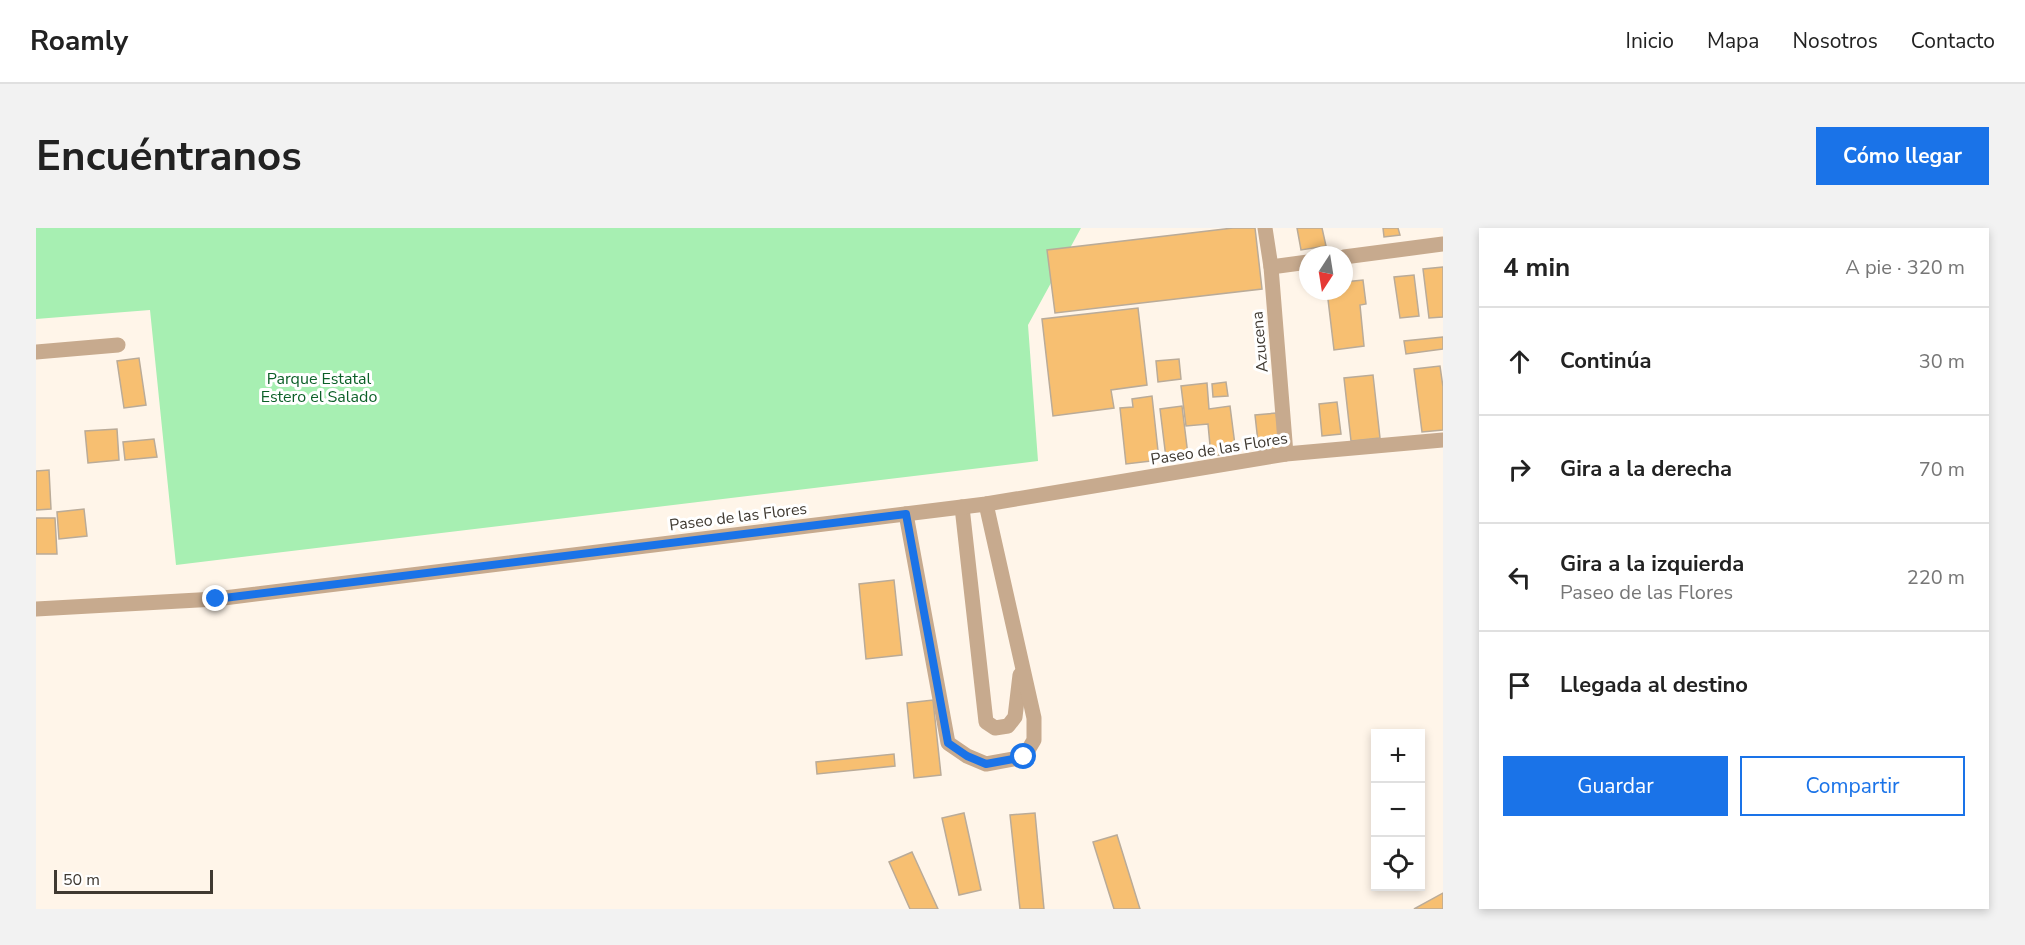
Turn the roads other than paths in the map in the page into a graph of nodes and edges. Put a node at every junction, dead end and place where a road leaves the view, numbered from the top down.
1 (1265, 228) edge
2 (1443, 244) edge
3 (1353, 256) edge
4 (1299, 263) edge
5 (1271, 267) junction
6 (118, 345) dead end
7 (36, 352) edge
8 (1443, 440) edge
9 (1286, 454) junction
10 (986, 504) junction
11 (962, 507) junction
12 (906, 514) junction
13 (36, 609) edge
14 (1022, 663) junction

1 - 5 street, Azucena
2 - 3 street
4 - 5 street
5 - 9 street, Azucena
6 - 7 street
8 - 9 street, Paseo de las Flores
9 - 10 street, Paseo de las Flores
10 - 11 street, Paseo de las Flores
10 - 14 street
11 - 12 street, Paseo de las Flores
11 - 14 street
12 - 13 street, Paseo de las Flores
12 - 14 street

